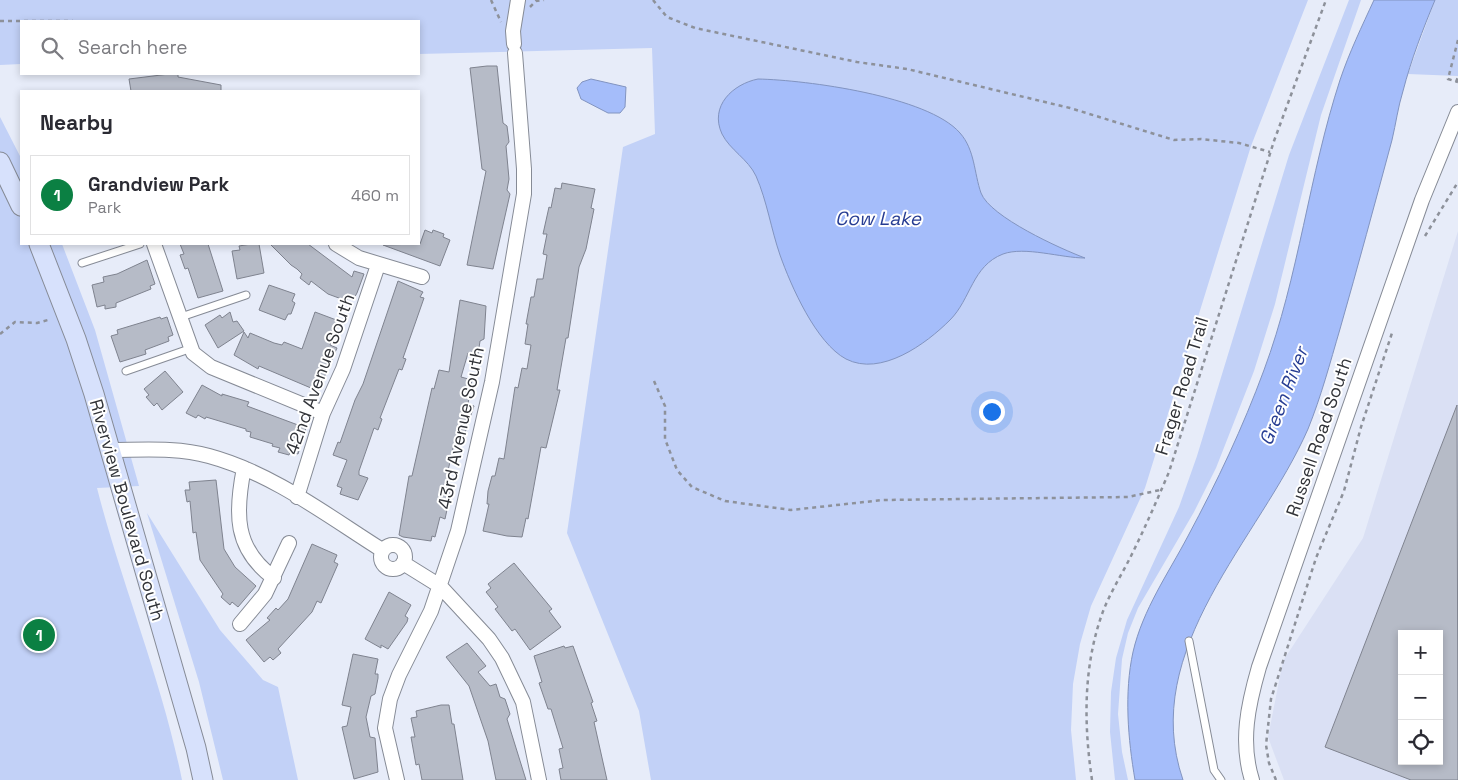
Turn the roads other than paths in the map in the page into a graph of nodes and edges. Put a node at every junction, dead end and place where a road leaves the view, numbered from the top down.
1 (518, 0) edge
2 (1458, 112) edge
3 (0, 162) edge
4 (20, 204) edge
5 (39, 245) edge
6 (137, 245) edge
7 (154, 245) edge
8 (338, 245) edge
9 (82, 263) dead end
10 (378, 265) junction
11 (422, 277) dead end
12 (246, 295) dead end
13 (181, 317) junction
14 (192, 351) junction
15 (126, 371) dead end
16 (323, 413) junction
17 (110, 450) junction
18 (244, 468) junction
19 (297, 496) junction
20 (289, 543) dead end
21 (274, 578) junction
22 (440, 586) junction
23 (240, 624) dead end
24 (1189, 641) dead end
25 (203, 780) edge
26 (397, 780) edge
27 (539, 780) edge
28 (1221, 780) edge
29 (1252, 780) edge

1 - 22 street, 43rd Avenue South
2 - 29 street, Russell Road South
3 - 4 street
5 - 17 street, Riverview Boulevard South
6 - 9 lane
7 - 13 street
8 - 10 street
10 - 11 street
10 - 16 street, 42nd Avenue South
12 - 13 lane
13 - 14 street
14 - 15 lane
14 - 16 street
16 - 19 street, 42nd Avenue South
17 - 18 street
17 - 25 street, Riverview Boulevard South
18 - 19 street
18 - 21 street
19 - 22 street
20 - 21 street
21 - 23 street
22 - 26 street, 43rd Avenue South
22 - 27 street
24 - 28 lane

